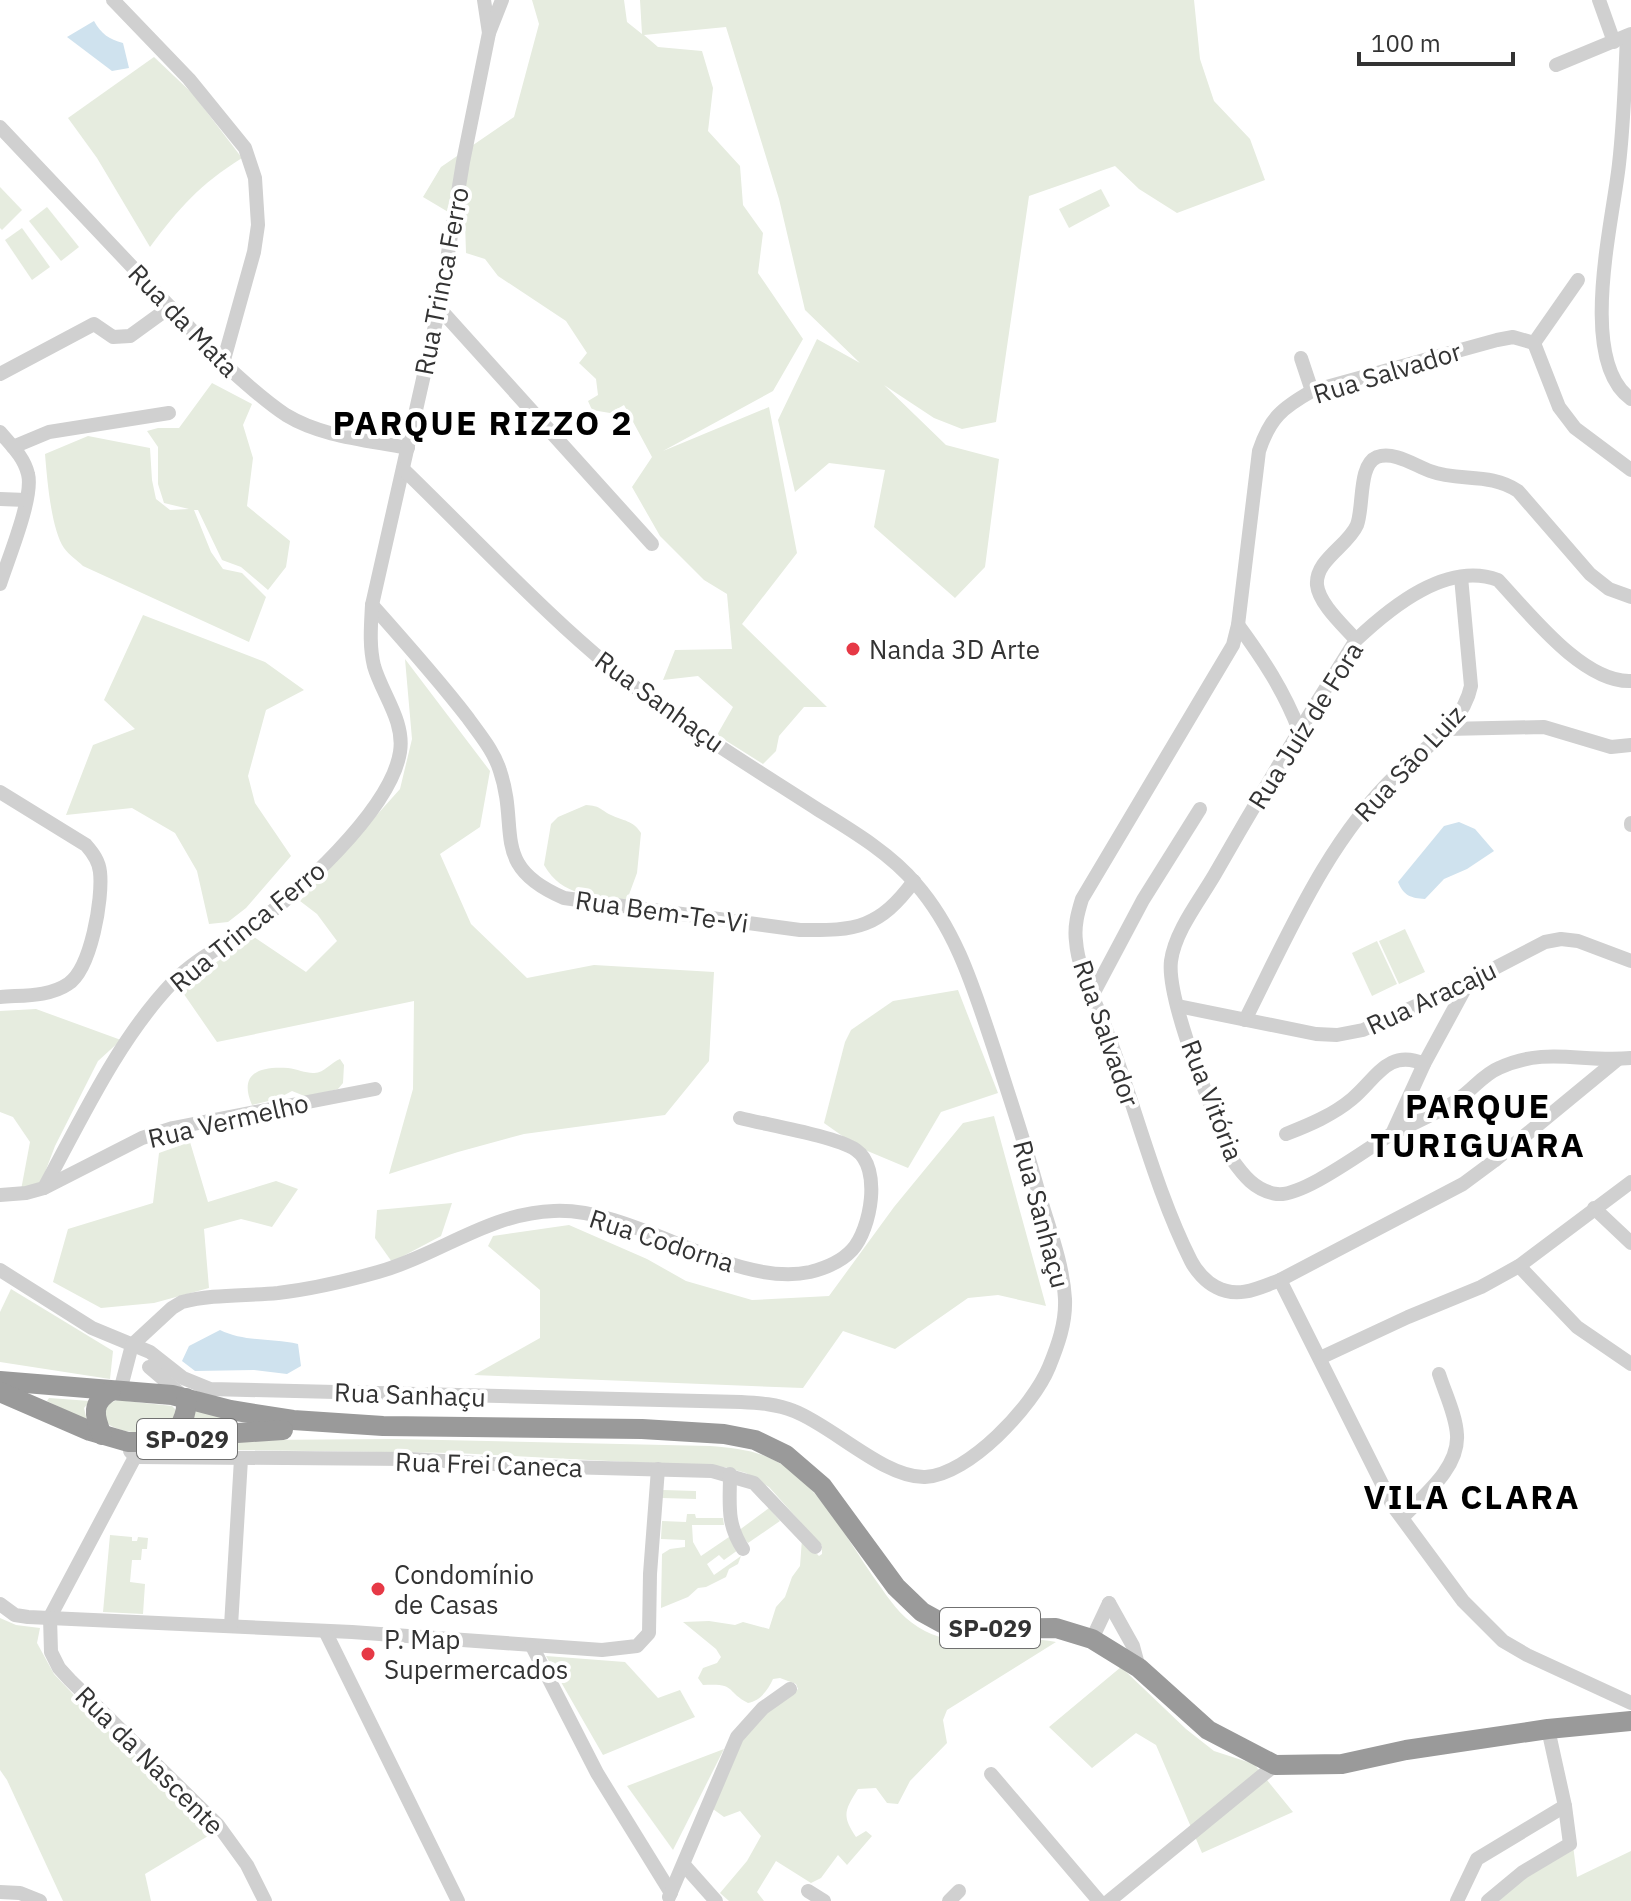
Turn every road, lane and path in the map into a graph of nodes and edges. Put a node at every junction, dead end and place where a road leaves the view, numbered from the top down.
1 (113, 0) edge
2 (484, 0) edge
3 (502, 0) edge
4 (1599, 0) edge
5 (489, 33) junction
6 (1624, 37) edge
7 (1556, 65) dead end
8 (0, 127) edge
9 (1578, 280) dead end
10 (170, 307) junction
11 (439, 308) junction
12 (1534, 343) junction
13 (1301, 358) dead end
14 (223, 363) junction
15 (0, 374) edge
16 (1312, 391) junction
17 (1631, 399) edge
18 (169, 413) dead end
19 (0, 432) edge
20 (13, 447) junction
21 (408, 448) junction
22 (403, 469) junction
23 (1631, 470) edge
24 (0, 499) edge
25 (26, 500) junction
26 (652, 544) dead end
27 (1461, 577) junction
28 (0, 584) edge
29 (1631, 597) edge
30 (372, 605) junction
31 (1238, 625) junction
32 (1356, 640) junction
33 (1631, 681) edge
34 (1447, 729) junction
35 (1299, 730) junction
36 (1631, 745) edge
37 (0, 792) edge
38 (1200, 809) dead end
39 (914, 881) junction
40 (1631, 961) edge
41 (1171, 978) joint
42 (1468, 982) junction
43 (1092, 996) junction
44 (0, 997) edge
45 (1178, 1006) junction
46 (1245, 1020) junction
47 (1624, 1059) edge
48 (1424, 1064) junction
49 (375, 1089) dead end
50 (740, 1118) dead end
51 (1286, 1134) dead end
52 (1392, 1134) junction
53 (1631, 1182) edge
54 (44, 1188) junction
55 (0, 1195) edge
56 (1594, 1208) junction
57 (1631, 1243) edge
58 (1519, 1266) junction
59 (0, 1270) edge
60 (1280, 1280) junction
61 (138, 1357) junction
62 (1320, 1358) junction
63 (1631, 1364) edge
64 (1439, 1374) dead end
65 (0, 1381) edge
66 (116, 1391) junction
67 (0, 1392) edge
68 (149, 1394) junction
69 (186, 1398) junction
70 (183, 1421) junction
71 (383, 1426) junction
72 (102, 1435) junction
73 (165, 1442) junction
74 (131, 1450) junction
75 (241, 1459) junction
76 (658, 1469) junction
77 (730, 1474) junction
78 (1403, 1517) junction
79 (815, 1547) dead end
80 (743, 1549) dead end
81 (0, 1604) edge
82 (50, 1617) junction
83 (231, 1626) junction
84 (326, 1633) junction
85 (1092, 1639) junction
86 (532, 1646) junction
87 (1139, 1668) junction
88 (790, 1689) dead end
89 (1631, 1703) edge
90 (1631, 1721) edge
91 (1548, 1729) junction
92 (1275, 1765) junction
93 (991, 1774) dead end
94 (1565, 1806) junction
95 (684, 1865) junction
96 (808, 1891) dead end
97 (0, 1892) edge
98 (669, 1897) edge
99 (40, 1901) edge
100 (265, 1901) edge
101 (458, 1901) edge
102 (716, 1901) edge
103 (824, 1901) edge
104 (1099, 1901) edge
105 (1109, 1901) edge
106 (1457, 1901) edge
107 (1488, 1901) edge

1 - 14 street
2 - 5 street
3 - 5 street, Rua Trinca Ferro
4 - 6 street
5 - 11 street, Rua Trinca Ferro
6 - 7 street
6 - 17 street
8 - 10 street, Rua da Mata
9 - 12 street
10 - 14 street, Rua da Mata
10 - 15 street
11 - 21 street, Rua Trinca Ferro
11 - 26 street
12 - 16 street, Rua Salvador
12 - 23 street
13 - 16 street
14 - 21 street, Rua da Mata
16 - 31 street, Rua Salvador
18 - 20 street
19 - 20 street
20 - 25 street
21 - 22 street, Rua Trinca Ferro
22 - 30 street, Rua Trinca Ferro
22 - 39 street, Rua Sanhaçu
24 - 25 street
25 - 28 street
27 - 32 street, Rua Juíz de Fora
27 - 33 street, Rua Juíz de Fora
27 - 34 street, Rua São Luiz
29 - 32 street
30 - 39 street, Rua Bem-Te-Vi
30 - 54 street, Rua Trinca Ferro
31 - 35 street
31 - 43 street, Rua Salvador
32 - 35 street, Rua Juíz de Fora
34 - 36 street
34 - 46 street, Rua São Luiz
35 - 41 street, Rua Juíz de Fora
37 - 44 street
38 - 43 street
39 - 61 street, Rua Sanhaçu
40 - 42 street, Rua Aracaju
41 - 45 street, Rua Vitória
42 - 46 street, Rua Aracaju
42 - 48 street
43 - 60 street, Rua Salvador
45 - 46 street, Rua Aracaju
45 - 52 street, Rua Vitória
47 - 52 street, Rua Vitória
47 - 60 street, Rua Salvador
48 - 51 street
48 - 52 street
49 - 54 street, Rua Vermelho
50 - 61 street, Rua Codorna
53 - 56 street
54 - 55 street
56 - 57 street
56 - 58 street
58 - 62 street
58 - 63 street
59 - 61 street, Rua Sanhaçu
60 - 62 street
61 - 66 street
61 - 69 street
62 - 78 street
64 - 78 street
65 - 66 highway, SP-029
66 - 68 highway, SP-029
66 - 72 highway, SP-029
67 - 72 highway, SP-029
68 - 69 highway, SP-029
68 - 70 highway, SP-029
69 - 70 highway
69 - 71 highway, SP-029
70 - 73 highway, SP-029
71 - 73 highway, SP-029
71 - 85 highway, SP-029
72 - 74 highway, SP-029
73 - 74 highway, SP-029
74 - 75 street, Rua Frei Caneca
74 - 82 street
75 - 76 street, Rua Frei Caneca
75 - 83 street
76 - 77 street, Rua Frei Caneca
76 - 86 street
77 - 79 street, Rua Frei Caneca
77 - 80 street
78 - 89 street
81 - 82 street
82 - 83 street
82 - 100 street, Rua da Nascente
83 - 84 street
84 - 86 street
84 - 101 street
85 - 87 highway, SP-029
85 - 87 street
86 - 98 street
87 - 92 highway, SP-029
88 - 95 street
90 - 91 highway, SP-029
91 - 92 highway, SP-029
91 - 94 street
92 - 105 street
93 - 104 street
94 - 106 street
94 - 107 street
95 - 98 street
95 - 102 street
96 - 103 street
97 - 99 street

